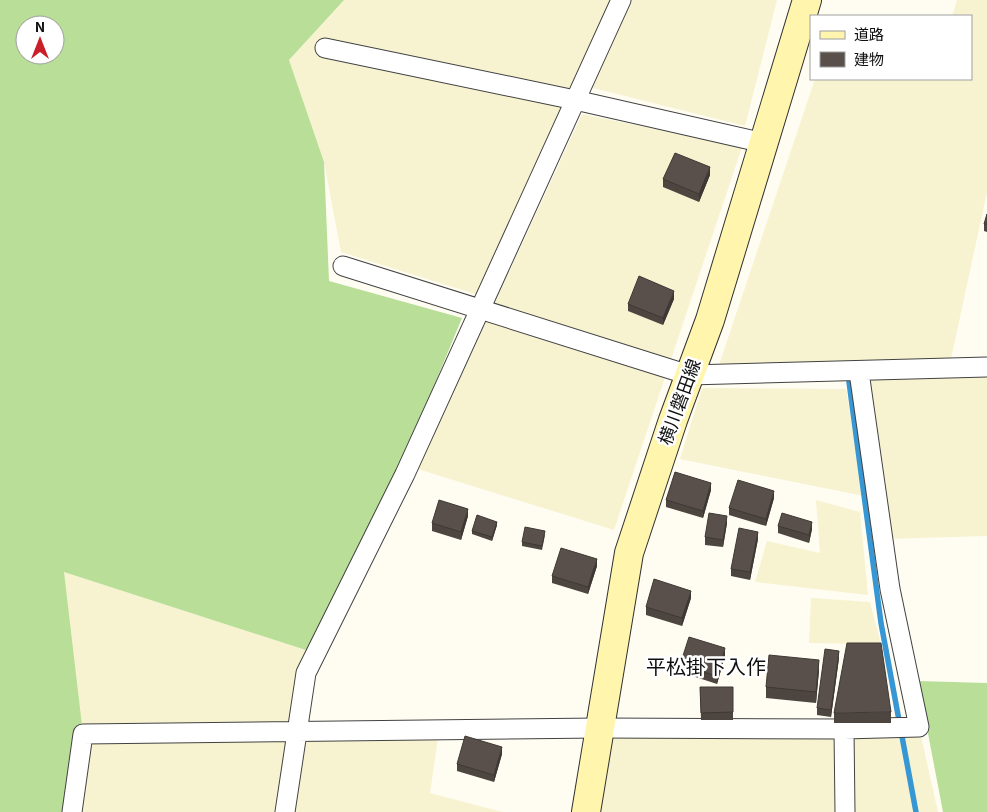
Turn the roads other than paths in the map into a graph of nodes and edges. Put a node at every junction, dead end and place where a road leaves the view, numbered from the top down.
1 (621, 0) edge
2 (807, 0) edge
3 (325, 48) dead end
4 (575, 100) junction
5 (764, 143) junction
6 (343, 266) dead end
7 (480, 309) junction
8 (987, 367) edge
9 (859, 372) junction
10 (689, 375) junction
11 (599, 728) junction
12 (844, 729) junction
13 (295, 733) junction
14 (72, 812) edge
15 (285, 812) edge
16 (586, 812) edge
17 (844, 812) edge

1 - 4 street
2 - 5 main road, 横川磐田線
3 - 4 street
4 - 5 street
4 - 7 street
5 - 10 main road, 横川磐田線
6 - 7 street
7 - 10 street
7 - 13 street
8 - 9 street
9 - 10 street
9 - 12 street
10 - 11 main road, 横川磐田線
11 - 12 street
11 - 13 street
11 - 16 main road, 横川磐田線
12 - 17 street
13 - 14 street
13 - 15 street

